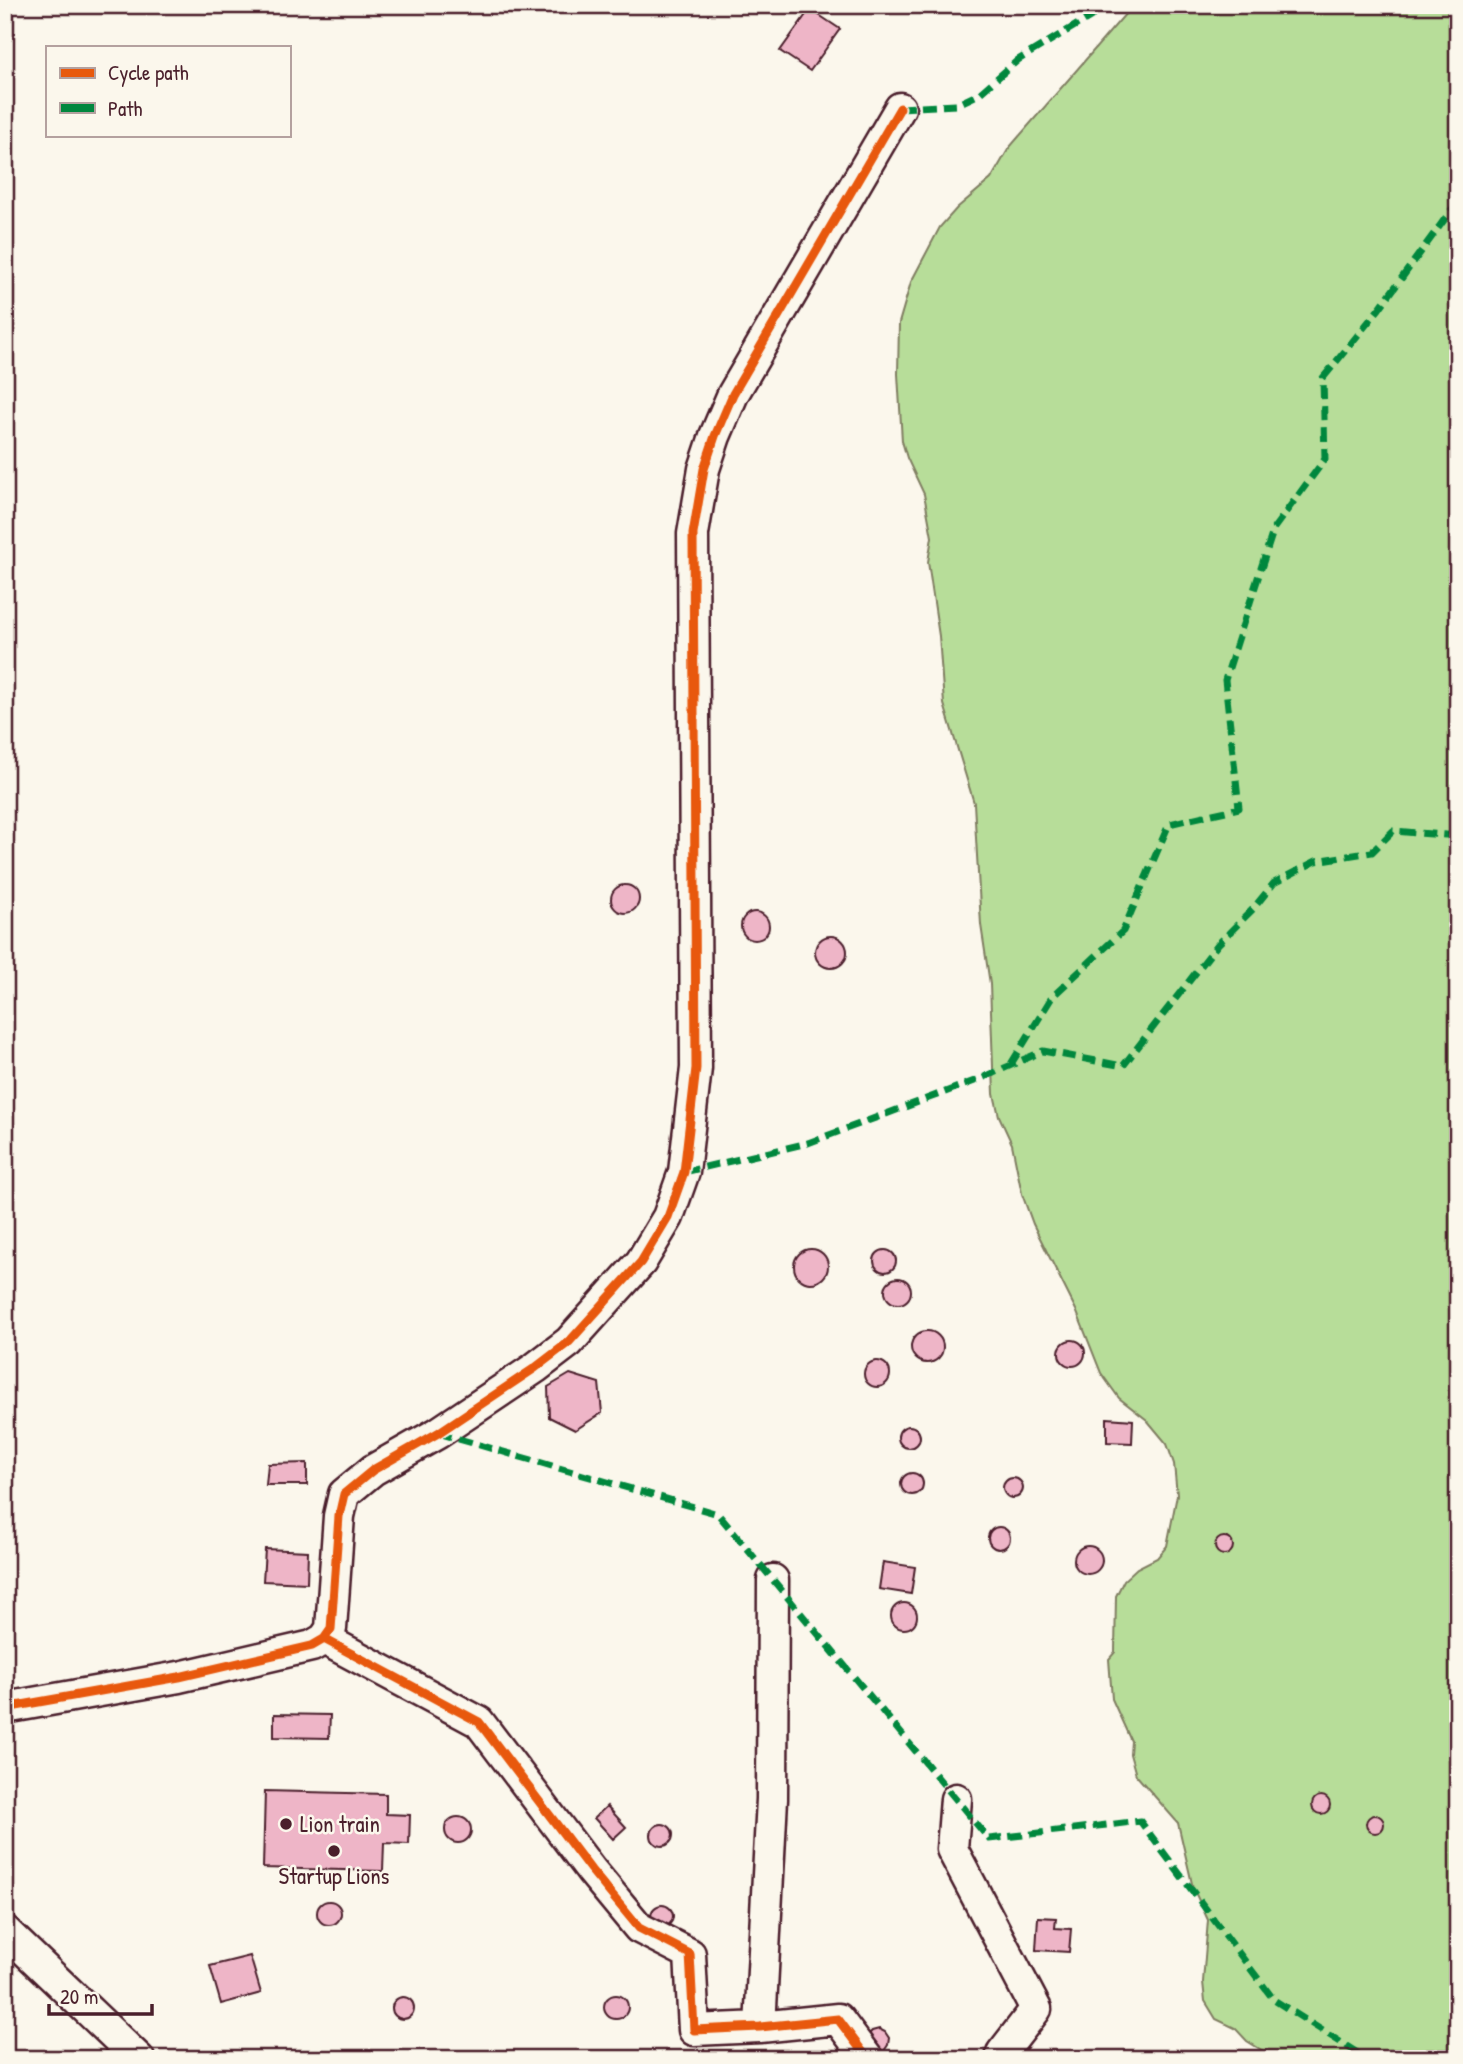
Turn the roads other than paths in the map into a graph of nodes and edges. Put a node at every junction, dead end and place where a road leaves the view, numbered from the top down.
1 (900, 108) dead end
2 (773, 1580) dead end
3 (324, 1639) junction
4 (5, 1708) edge
5 (956, 1799) dead end
6 (5, 1931) edge
7 (760, 2027) junction
8 (139, 2059) edge
9 (868, 2059) edge
10 (1003, 2059) edge

1 - 3 street
2 - 7 street
3 - 4 street
3 - 7 street
5 - 10 street
6 - 8 street
7 - 9 street

